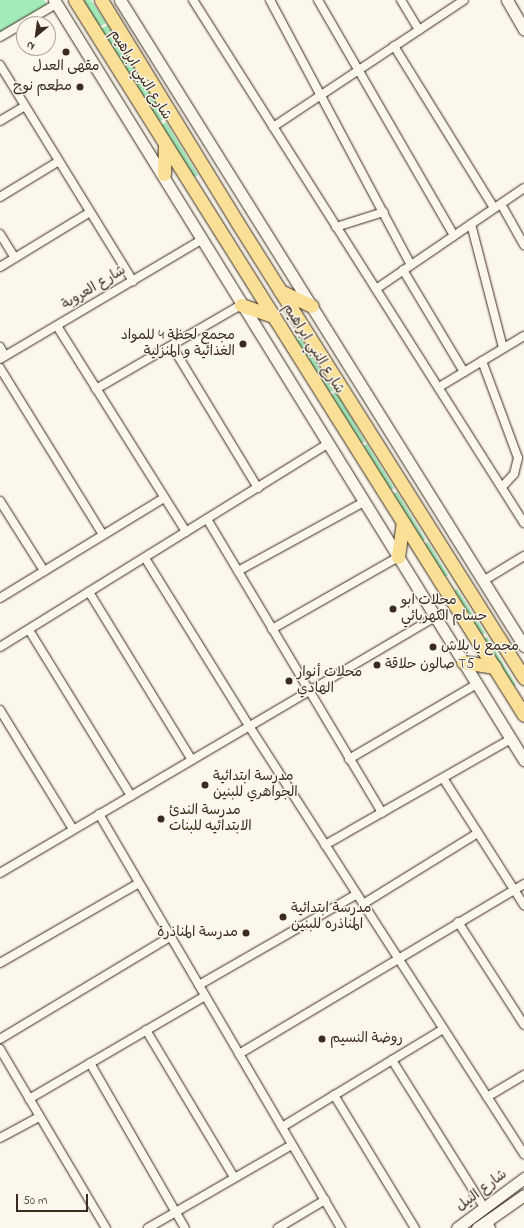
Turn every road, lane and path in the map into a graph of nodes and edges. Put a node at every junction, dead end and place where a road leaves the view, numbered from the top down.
1 (75, 0) edge
2 (101, 0) edge
3 (120, 0) edge
4 (193, 0) edge
5 (270, 0) edge
6 (318, 0) edge
7 (401, 0) edge
8 (464, 0) edge
9 (507, 0) edge
10 (55, 2) edge
11 (419, 30) junction
12 (524, 30) edge
13 (0, 38) edge
14 (394, 46) junction
15 (0, 65) edge
16 (358, 71) junction
17 (322, 94) junction
18 (25, 106) junction
19 (0, 121) edge
20 (273, 127) junction
21 (165, 146) junction
22 (59, 162) junction
23 (164, 174) junction
24 (524, 188) edge
25 (0, 196) edge
26 (498, 206) junction
27 (90, 212) junction
28 (384, 212) junction
29 (471, 224) junction
30 (336, 227) junction
31 (0, 234) edge
32 (454, 236) junction
33 (201, 240) junction
34 (250, 243) junction
35 (524, 245) edge
36 (233, 254) junction
37 (15, 258) junction
38 (262, 263) junction
39 (411, 265) junction
40 (0, 268) edge
41 (403, 270) junction
42 (244, 271) junction
43 (133, 280) junction
44 (376, 289) junction
45 (280, 291) junction
46 (242, 305) junction
47 (312, 306) junction
48 (273, 316) junction
49 (56, 326) junction
50 (524, 336) edge
51 (172, 346) junction
52 (0, 347) edge
53 (503, 348) junction
54 (3, 357) edge
55 (482, 361) junction
56 (0, 368) edge
57 (464, 372) junction
58 (439, 387) junction
59 (96, 388) junction
60 (328, 444) junction
61 (502, 486) junction
62 (258, 488) junction
63 (164, 498) junction
64 (0, 501) edge
65 (364, 502) junction
66 (207, 519) junction
67 (403, 522) junction
68 (524, 523) edge
69 (186, 532) junction
70 (103, 535) junction
71 (524, 556) edge
72 (398, 557) junction
73 (145, 558) junction
74 (44, 571) junction
75 (238, 571) junction
76 (483, 581) junction
77 (89, 592) junction
78 (0, 598) edge
79 (435, 617) junction
80 (272, 629) junction
81 (29, 630) junction
82 (524, 646) edge
83 (0, 647) edge
84 (463, 662) junction
85 (495, 667) junction
86 (524, 678) edge
87 (477, 684) junction
88 (310, 691) junction
89 (0, 710) edge
90 (524, 715) edge
91 (249, 726) junction
92 (511, 739) junction
93 (349, 759) junction
94 (192, 760) junction
95 (524, 760) edge
96 (443, 778) junction
97 (130, 796) junction
98 (382, 813) junction
99 (99, 814) junction
100 (73, 830) junction
101 (478, 833) junction
102 (326, 846) junction
103 (0, 873) edge
104 (139, 883) junction
105 (524, 884) edge
106 (514, 890) junction
107 (357, 894) junction
108 (363, 904) junction
109 (524, 906) edge
110 (458, 922) junction
111 (170, 937) junction
112 (398, 958) junction
113 (0, 963) edge
114 (199, 985) junction
115 (205, 996) junction
116 (524, 1025) edge
117 (444, 1029) junction
118 (146, 1030) junction
119 (0, 1039) edge
120 (0, 1049) edge
121 (239, 1054) junction
122 (392, 1060) junction
123 (90, 1063) junction
124 (524, 1075) edge
125 (334, 1095) junction
126 (487, 1097) junction
127 (29, 1099) junction
128 (39, 1117) junction
129 (282, 1127) junction
130 (0, 1138) edge
131 (292, 1145) junction
132 (524, 1154) edge
133 (234, 1178) junction
134 (524, 1178) edge
135 (524, 1195) edge
136 (325, 1200) junction
137 (484, 1207) junction
138 (175, 1211) junction
139 (489, 1224) edge
140 (106, 1228) edge
141 (148, 1228) edge
142 (185, 1228) edge
143 (278, 1228) edge
144 (341, 1228) edge
145 (415, 1228) edge
146 (457, 1228) edge
147 (477, 1228) edge

1 - 21 main road, شارع النبي ابراهيم
2 - 34 main road, شارع النبي ابراهيم
3 - 47 street
4 - 20 street
5 - 17 street
6 - 16 street
7 - 11 street
8 - 11 street
9 - 12 street
10 - 13 street
10 - 23 street
11 - 14 street
14 - 16 street
14 - 26 street
15 - 18 street
16 - 17 street
16 - 32 street
17 - 20 street
17 - 28 street
18 - 19 street
18 - 22 street
20 - 30 street
21 - 23 main road
21 - 36 main road, شارع النبي ابراهيم
22 - 25 street
22 - 27 street
23 - 33 street
24 - 26 street
26 - 29 street
26 - 35 street
27 - 37 street
27 - 43 street
28 - 30 street
28 - 39 street
29 - 32 street
29 - 53 street
30 - 44 street
31 - 37 street
32 - 39 street
33 - 43 street, شارع العروبة
33 - 46 street
34 - 36 main road
34 - 38 main road, شارع النبي ابراهيم
36 - 42 main road, شارع النبي ابراهيم
37 - 40 street
38 - 42 main road
38 - 45 main road, شارع النبي ابراهيم
39 - 41 street
41 - 44 street
41 - 57 street
42 - 48 main road, شارع النبي ابراهيم
43 - 49 street, شارع العروبة
44 - 58 street
45 - 47 main road
45 - 86 main road, شارع النبي ابراهيم
46 - 48 main road
46 - 51 street
46 - 60 street
47 - 76 street
48 - 67 main road, شارع النبي ابراهيم
49 - 54 street, شارع العروبة
49 - 59 street
50 - 53 street
51 - 59 street
51 - 62 street
52 - 54 street
53 - 55 street
55 - 57 street
55 - 61 street
56 - 70 street
57 - 58 street
58 - 61 street
59 - 63 street
60 - 62 street
60 - 65 street
61 - 68 street
62 - 66 street
63 - 69 street
63 - 70 street
64 - 74 street
65 - 72 street
65 - 75 street
66 - 69 street
66 - 75 street
67 - 72 main road
67 - 85 main road, شارع النبي ابراهيم
69 - 73 street
70 - 74 street
71 - 76 street
72 - 79 street
72 - 80 street
73 - 77 street
73 - 91 street
74 - 78 street
75 - 80 street
76 - 82 street
77 - 81 street
77 - 94 street
79 - 84 street
79 - 88 street
80 - 88 street
81 - 83 street
81 - 97 street
84 - 85 main road
84 - 87 street
85 - 90 main road, شارع النبي ابراهيم
87 - 92 street
87 - 93 street
88 - 91 street
88 - 93 street
89 - 100 street
91 - 94 street
91 - 102 street
92 - 95 street
92 - 96 street
93 - 98 street
94 - 97 street
96 - 98 street
96 - 101 street
97 - 99 street
98 - 102 street
99 - 100 street
99 - 104 street
100 - 103 street
101 - 106 street
101 - 108 street
102 - 107 street
104 - 111 street
104 - 113 street
105 - 106 street
106 - 109 street
106 - 110 street
107 - 108 street
107 - 114 street
108 - 112 street
110 - 112 street
110 - 116 street
111 - 114 street
111 - 119 street
112 - 117 street
112 - 121 street
114 - 115 street
115 - 118 street
115 - 121 street
117 - 122 street
117 - 126 street
118 - 123 street
118 - 133 street
120 - 127 street
121 - 129 street
122 - 125 street
122 - 137 street
123 - 127 street
123 - 138 street
124 - 126 street
125 - 129 street
125 - 145 street
126 - 132 street
127 - 128 street
128 - 130 street
128 - 140 street
129 - 131 street
131 - 133 street
131 - 136 street
133 - 138 street
134 - 137 street, شارع النيل
135 - 139 street
136 - 143 street
136 - 144 street
137 - 146 street, شارع النيل
138 - 141 street
138 - 142 street
139 - 147 street

